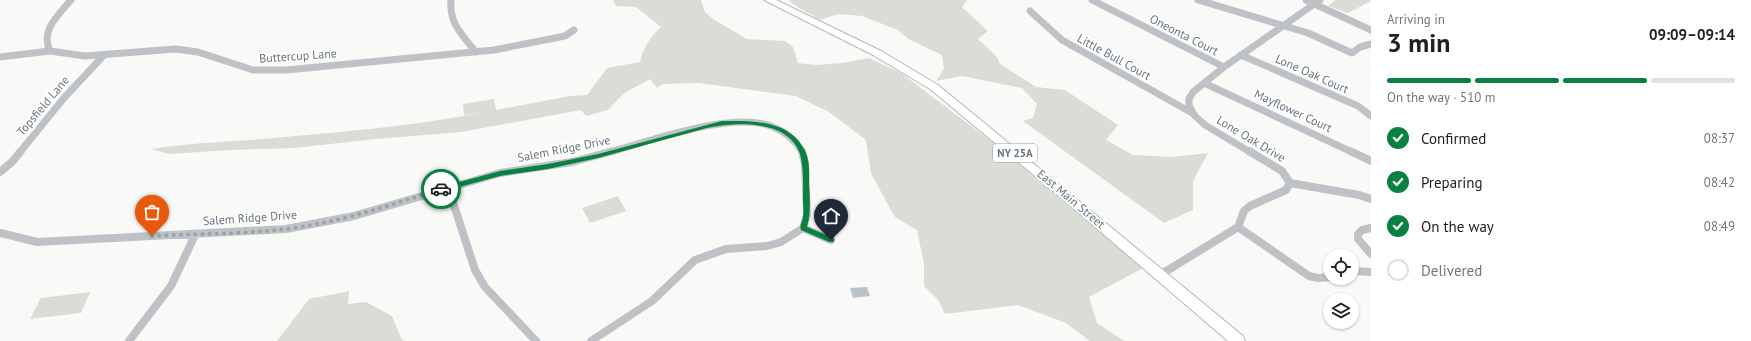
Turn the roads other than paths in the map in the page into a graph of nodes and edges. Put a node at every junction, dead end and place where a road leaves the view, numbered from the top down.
1 (71, 0) edge
2 (451, 0) edge
3 (769, 0) edge
4 (1092, 0) edge
5 (1198, 0) edge
6 (1306, 0) edge
7 (1318, 2) edge
8 (1030, 11) dead end
9 (1286, 25) junction
10 (574, 30) dead end
11 (1371, 30) edge
12 (1371, 44) edge
13 (50, 51) junction
14 (476, 52) junction
15 (104, 55) junction
16 (1241, 55) junction
17 (0, 57) edge
18 (1224, 67) junction
19 (1204, 83) junction
20 (1194, 115) junction
21 (1371, 116) edge
22 (1371, 161) edge
23 (0, 172) edge
24 (1290, 183) junction
25 (448, 187) junction
26 (1371, 199) edge
27 (1238, 227) junction
28 (803, 228) junction
29 (1371, 228) edge
30 (0, 233) edge
31 (195, 235) junction
32 (831, 240) dead end
33 (1371, 254) edge
34 (1359, 272) edge
35 (1371, 272) edge
36 (1160, 274) junction
37 (1323, 278) edge
38 (129, 341) edge
39 (536, 341) edge
40 (591, 341) edge
41 (1238, 341) edge

1 - 13 street
2 - 14 street
3 - 36 main road, East Main Street / NY 25A
4 - 18 street, Oneonta Court
5 - 9 street
6 - 7 street
7 - 9 street
7 - 11 street
8 - 20 street, Little Bull Court
9 - 12 street
9 - 16 street
10 - 14 street, Buttercup Lane
13 - 15 street, Buttercup Lane
13 - 17 street, Buttercup Lane
14 - 15 street, Buttercup Lane
15 - 23 street, Topsfield Lane
16 - 18 street
16 - 21 street, Lone Oak Court
18 - 19 street
19 - 20 street
19 - 22 street, Mayflower Court
20 - 24 street, Lone Oak Drive
24 - 26 street
24 - 27 street
25 - 28 street, Salem Ridge Drive
25 - 31 street, Salem Ridge Drive
25 - 39 street
27 - 36 street
27 - 37 street
28 - 32 street
28 - 40 street
29 - 33 street
30 - 31 street, Salem Ridge Drive
31 - 38 street
34 - 35 street
36 - 41 main road, East Main Street / NY 25A

